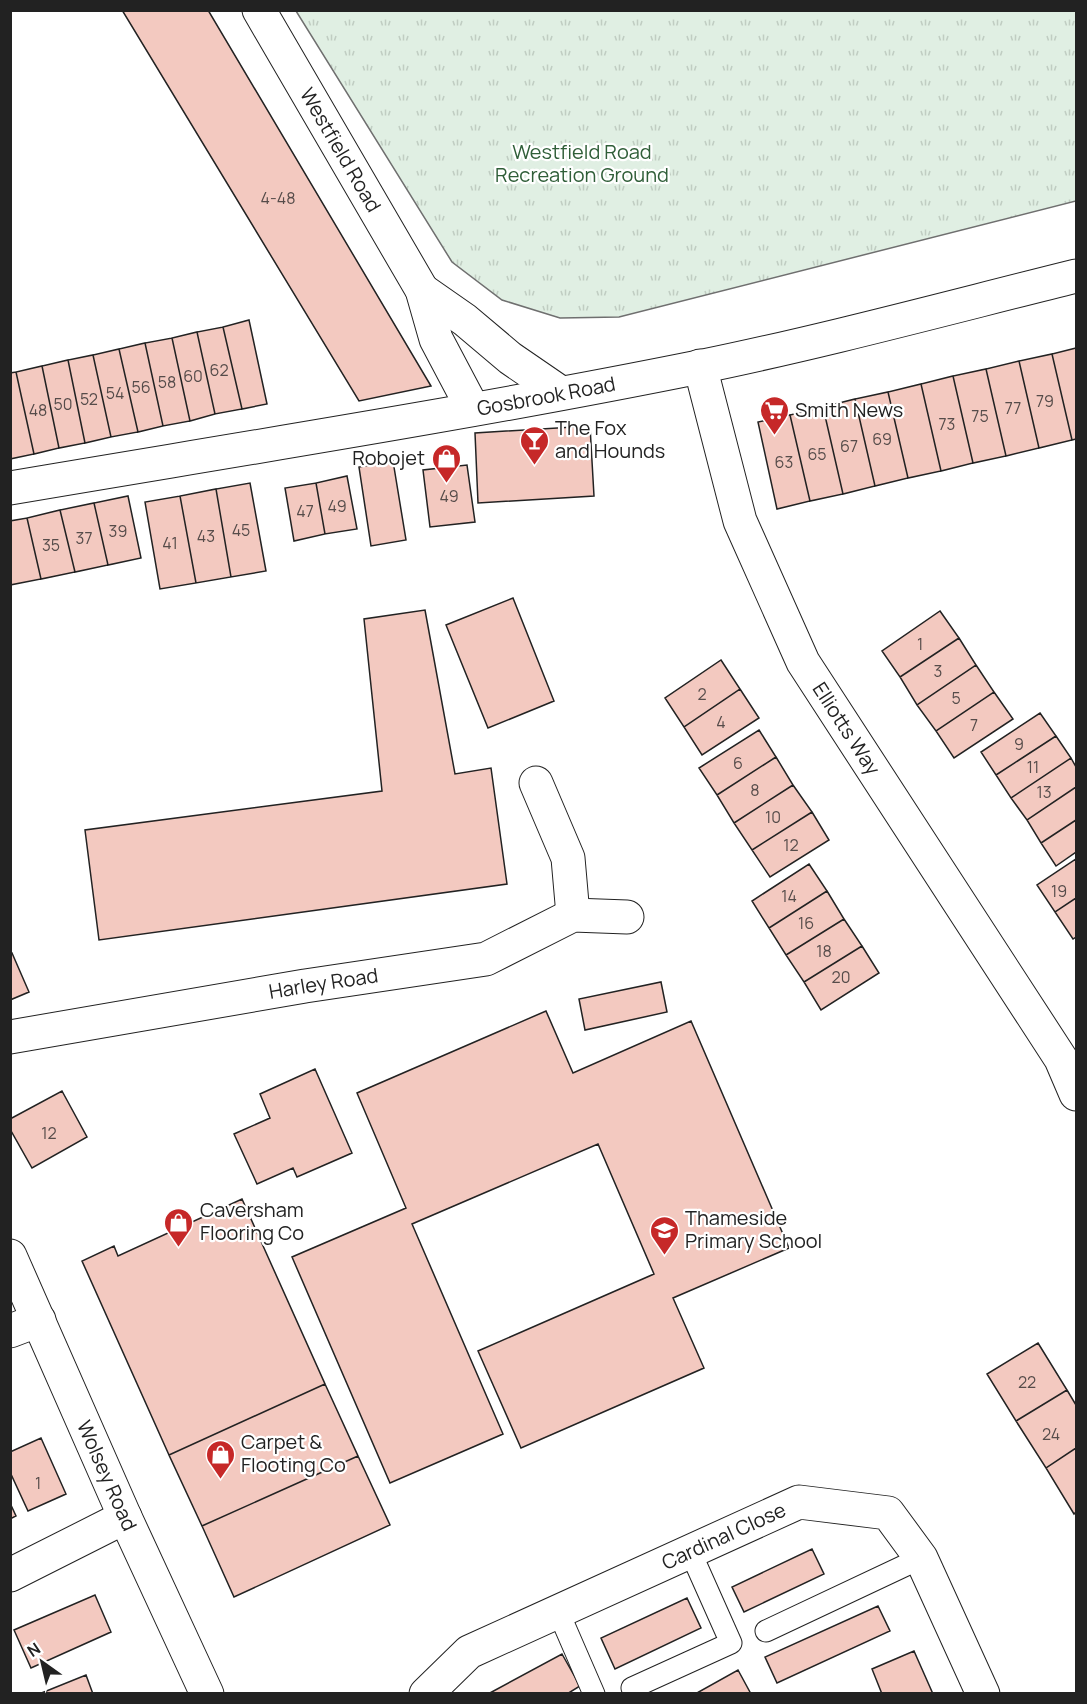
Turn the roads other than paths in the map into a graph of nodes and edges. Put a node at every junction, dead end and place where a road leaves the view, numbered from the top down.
1 (259, 10) edge
2 (1077, 276) edge
3 (422, 290) junction
4 (700, 366) junction
5 (561, 393) junction
6 (472, 409) junction
7 (10, 488) edge
8 (536, 783) dead end
9 (573, 915) junction
10 (627, 917) dead end
11 (10, 1037) edge
12 (1069, 1054) edge
13 (1077, 1094) edge
14 (10, 1256) edge
15 (25, 1325) edge
16 (125, 1517) junction
17 (690, 1551) junction
18 (921, 1558) junction
19 (10, 1575) edge
20 (558, 1611) junction
21 (766, 1631) dead end
22 (632, 1688) dead end
23 (207, 1694) edge
24 (426, 1694) edge
25 (594, 1694) edge
26 (983, 1694) edge

1 - 3 street, Westfield Road
2 - 4 street, Gosbrook Road
3 - 5 street, Westfield Road
3 - 6 street, Westfield Road
4 - 5 street, Gosbrook Road
4 - 12 street, Elliotts Way
5 - 6 street, Gosbrook Road
6 - 7 street, Gosbrook Road
8 - 9 street
9 - 10 street, Harley Road
9 - 11 street, Harley Road
12 - 13 street, Elliotts Way
14 - 15 street, Wolsey Road
15 - 16 street, Wolsey Road
16 - 19 street
16 - 23 street, Wolsey Road
17 - 18 street, Cardinal Close
17 - 20 street, Cardinal Close
17 - 22 lane
18 - 21 lane
18 - 26 street, Cardinal Close
20 - 24 street, Cardinal Close
20 - 25 lane

